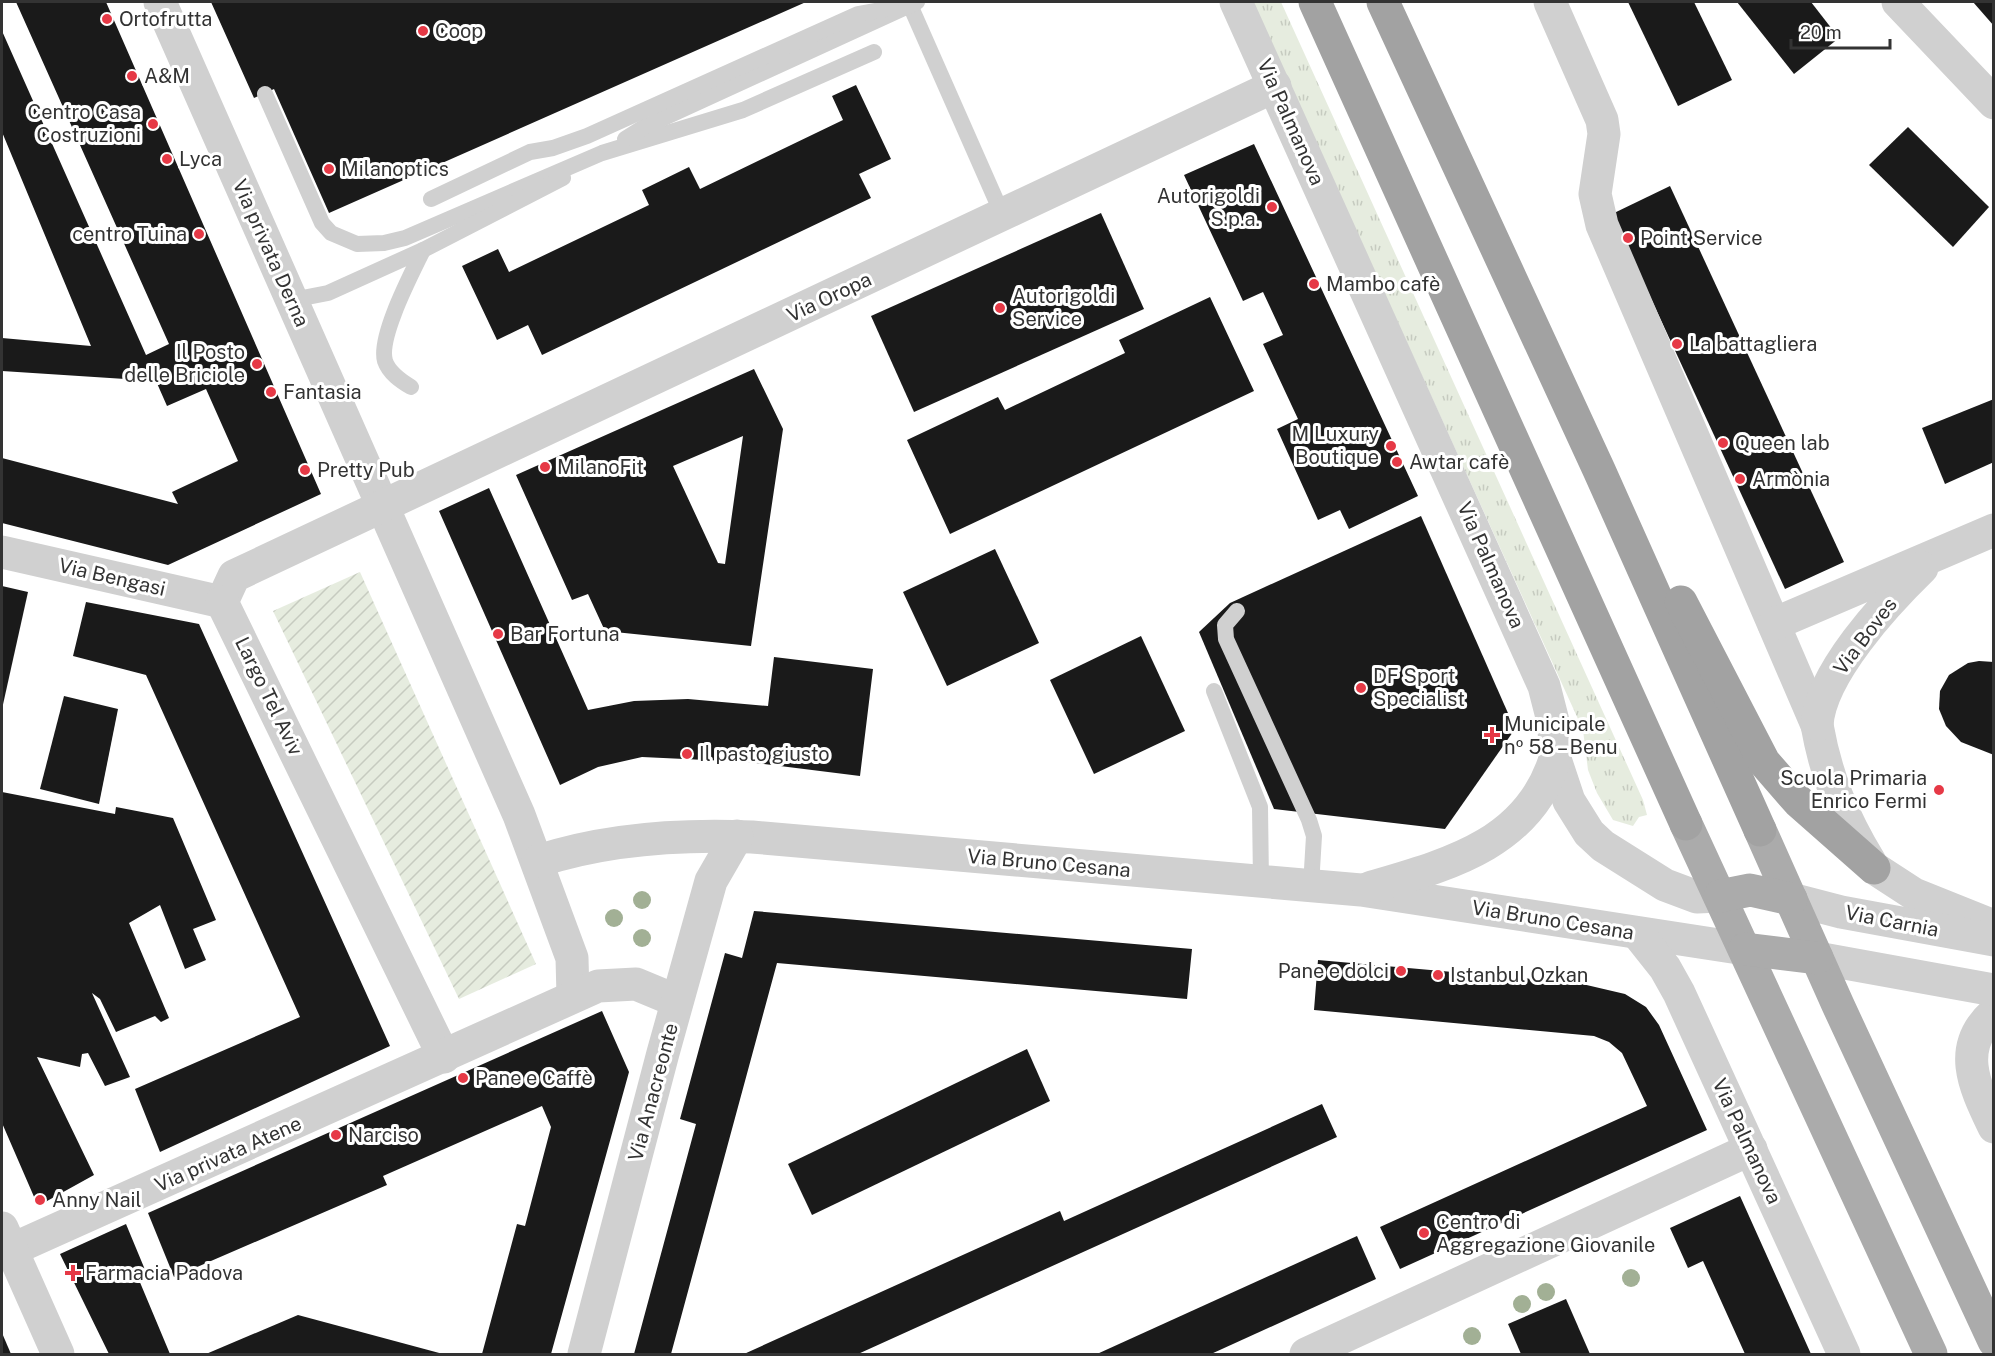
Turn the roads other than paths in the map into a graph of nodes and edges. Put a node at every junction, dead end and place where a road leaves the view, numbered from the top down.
1 (160, 2) edge
2 (1236, 2) edge
3 (1315, 2) edge
4 (1383, 2) edge
5 (1550, 2) edge
6 (1898, 2) edge
7 (914, 3) edge
8 (874, 52) dead end
9 (1275, 86) junction
10 (265, 93) dead end
11 (1993, 103) edge
12 (602, 153) junction
13 (431, 199) dead end
14 (1003, 216) junction
15 (423, 250) junction
16 (292, 300) junction
17 (411, 387) dead end
18 (1599, 470) junction
19 (382, 505) junction
20 (1994, 530) edge
21 (2, 552) edge
22 (1932, 558) junction
23 (222, 602) junction
24 (1236, 611) dead end
25 (1774, 624) junction
26 (1214, 691) dead end
27 (1817, 725) junction
28 (1555, 759) junction
29 (1686, 825) joint
30 (1760, 830) joint
31 (737, 836) junction
32 (538, 861) junction
33 (1874, 868) junction
34 (1261, 882) junction
35 (1311, 886) junction
36 (1361, 890) junction
37 (1720, 896) junction
38 (1791, 899) junction
39 (1994, 925) edge
40 (1638, 934) junction
41 (1994, 940) edge
42 (1745, 948) junction
43 (1817, 958) junction
44 (1994, 990) edge
45 (573, 996) junction
46 (677, 1001) junction
47 (1994, 1013) edge
48 (444, 1057) junction
49 (1994, 1127) edge
50 (1751, 1149) junction
51 (4, 1244) edge
52 (1994, 1341) edge
53 (58, 1354) edge
54 (585, 1354) edge
55 (1306, 1354) edge
56 (1844, 1354) edge
57 (1931, 1354) edge

1 - 16 street, Via privata Derna
2 - 9 street, Via Palmanova
3 - 29 highway
4 - 18 highway
5 - 25 street
6 - 11 street
7 - 12 lane
7 - 13 lane
7 - 14 lane
8 - 12 lane
9 - 14 street, Via Oropa
9 - 28 street, Via Palmanova
10 - 12 lane
12 - 15 lane
14 - 19 street, Via Oropa
15 - 16 lane
15 - 17 lane
16 - 19 street, Via privata Derna
18 - 30 highway
18 - 33 highway
19 - 23 street
19 - 32 street
20 - 22 street, Via Boves
21 - 23 street, Via Bengasi
22 - 25 street, Via Boves
22 - 27 street, Via Boves
23 - 48 street, Largo Tel Aviv
24 - 35 lane
25 - 27 street
26 - 34 lane
27 - 33 street
28 - 36 street, Via Bruno Cesana
28 - 37 street, Via Palmanova
29 - 37 main road
30 - 38 main road
31 - 32 street
31 - 34 street, Via Bruno Cesana
31 - 46 street, Via Anacreonte
32 - 45 street
33 - 39 street
34 - 35 street, Via Bruno Cesana
35 - 36 street, Via Bruno Cesana
36 - 40 street, Via Bruno Cesana
37 - 38 main road, Via Palmanova
37 - 42 main road
38 - 41 street, Via Carnia
38 - 43 main road
40 - 42 street, Via Bruno Cesana
40 - 50 street, Via Palmanova
42 - 43 main road
42 - 57 main road
43 - 44 street
43 - 52 main road
45 - 46 street
45 - 48 street
46 - 54 street, Via Anacreonte
47 - 49 street
48 - 51 street, Via privata Atene
50 - 55 street
50 - 56 street, Via Palmanova
51 - 53 street

